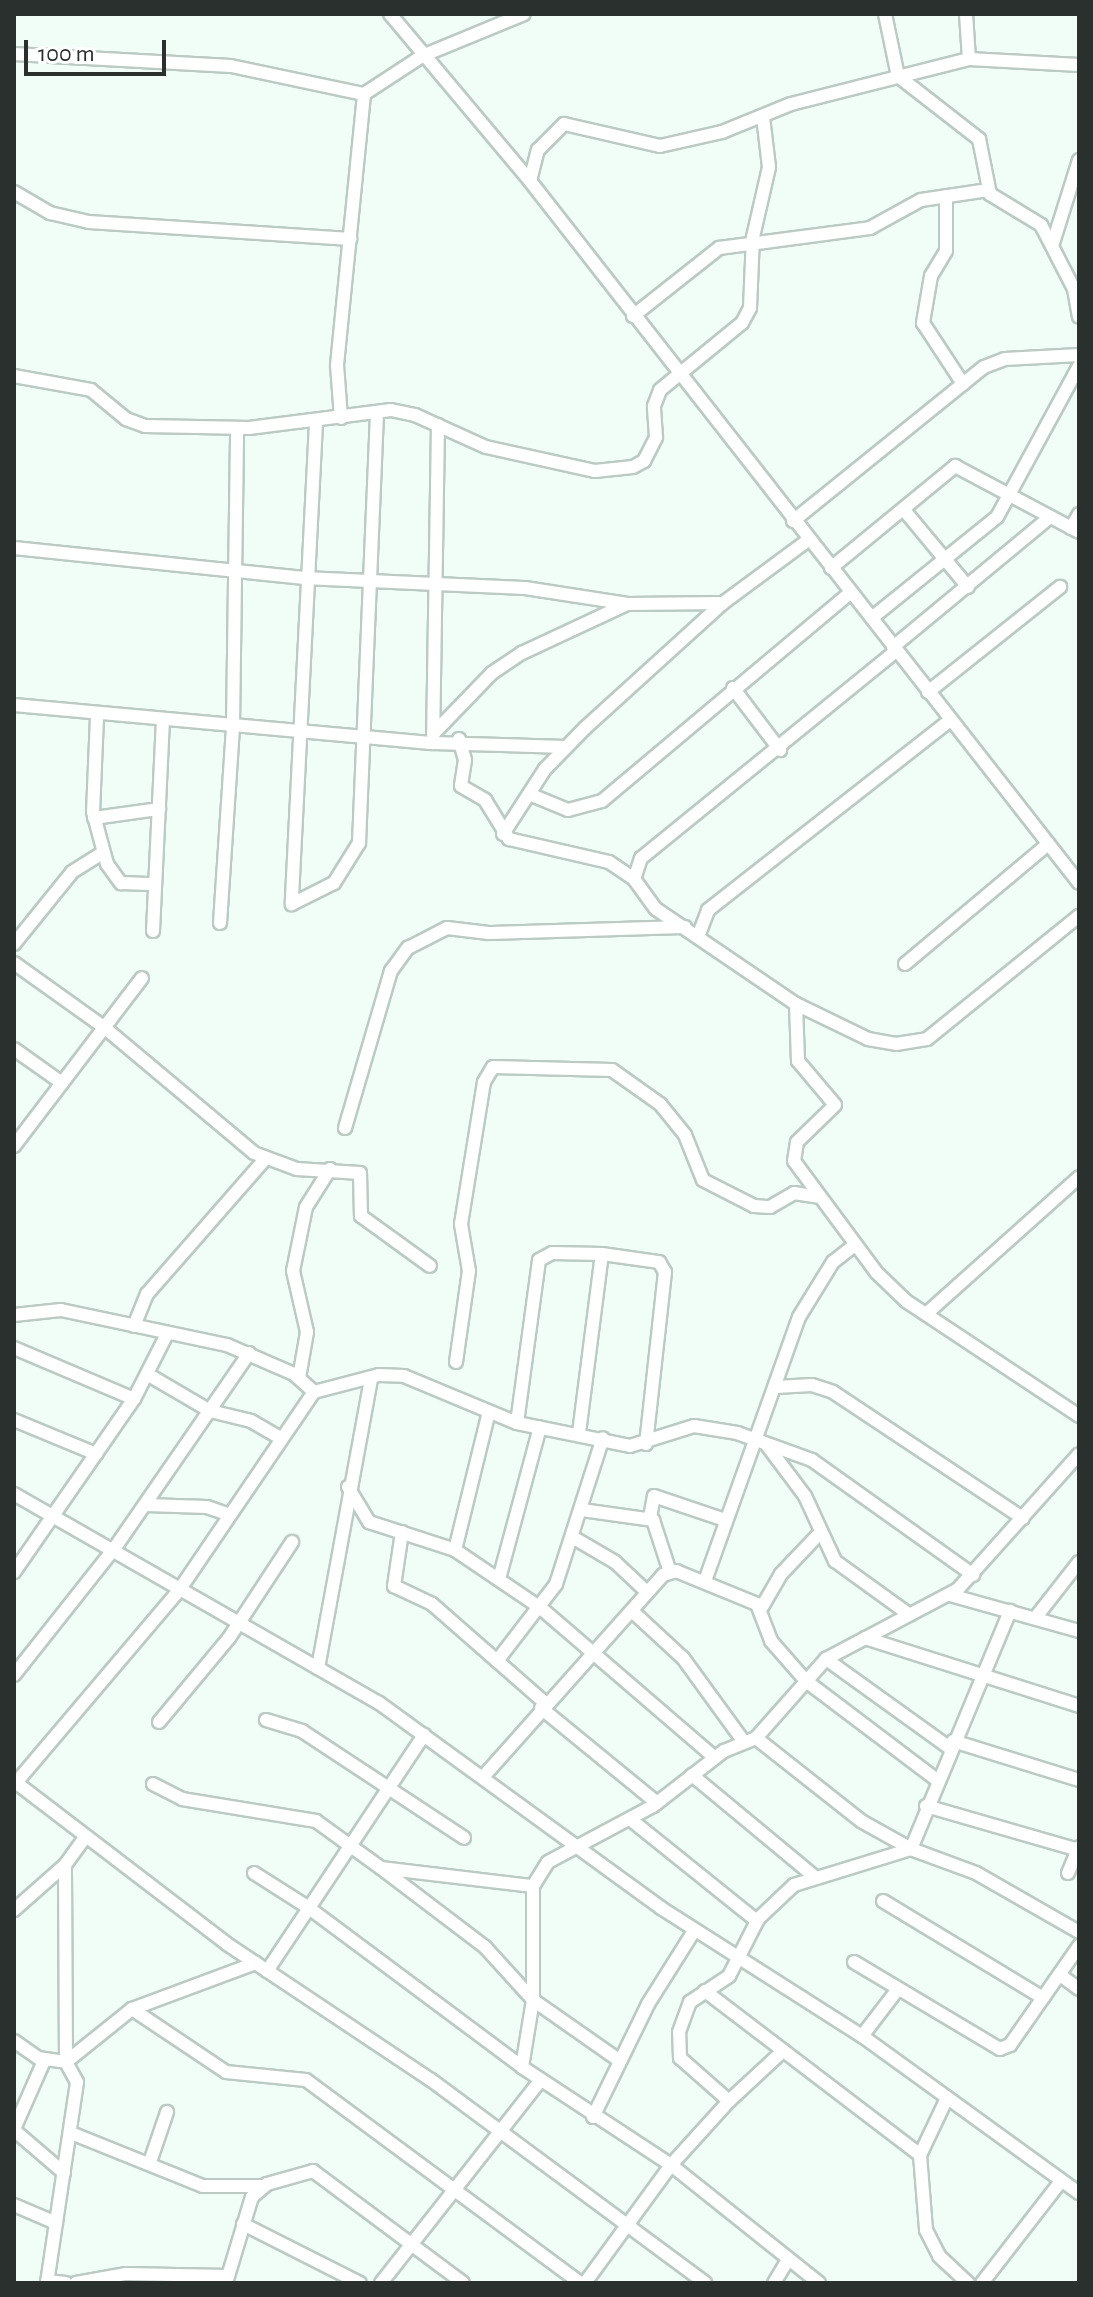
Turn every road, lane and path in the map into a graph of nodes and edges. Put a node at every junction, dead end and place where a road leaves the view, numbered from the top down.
1 (390, 14) edge
2 (524, 14) edge
3 (885, 14) edge
4 (966, 14) edge
5 (14, 54) edge
6 (422, 56) junction
7 (969, 59) junction
8 (1079, 65) edge
9 (898, 76) junction
10 (364, 94) junction
11 (763, 117) junction
12 (1079, 160) edge
13 (530, 181) junction
14 (988, 190) junction
15 (14, 192) edge
16 (946, 196) junction
17 (1064, 199) junction
18 (1079, 202) edge
19 (350, 239) junction
20 (753, 241) junction
21 (1053, 243) junction
22 (633, 316) junction
23 (1079, 317) edge
24 (1079, 355) edge
25 (1079, 366) edge
26 (679, 374) junction
27 (14, 376) edge
28 (963, 384) junction
29 (377, 412) junction
30 (341, 418) junction
31 (316, 423) junction
32 (438, 425) junction
33 (237, 428) junction
34 (1012, 497) junction
35 (904, 510) junction
36 (1079, 514) edge
37 (1050, 517) junction
38 (793, 521) junction
39 (1075, 530) edge
40 (808, 540) junction
41 (14, 548) edge
42 (943, 560) junction
43 (831, 568) junction
44 (232, 572) junction
45 (304, 578) junction
46 (370, 581) junction
47 (437, 583) junction
48 (968, 587) junction
49 (1060, 587) dead end
50 (851, 592) junction
51 (723, 603) junction
52 (628, 604) junction
53 (873, 617) junction
54 (894, 649) junction
55 (733, 688) junction
56 (928, 692) junction
57 (14, 705) edge
58 (97, 717) junction
59 (163, 720) junction
60 (950, 720) junction
61 (233, 725) junction
62 (299, 732) junction
63 (366, 736) junction
64 (433, 738) junction
65 (459, 739) junction
66 (566, 747) junction
67 (780, 750) junction
68 (529, 794) junction
69 (159, 809) junction
70 (94, 818) junction
71 (503, 834) junction
72 (1048, 844) junction
73 (103, 853) junction
74 (634, 879) junction
75 (1079, 883) edge
76 (155, 884) junction
77 (1079, 916) edge
78 (220, 923) dead end
79 (685, 927) junction
80 (153, 931) dead end
81 (699, 934) junction
82 (14, 944) edge
83 (14, 963) edge
84 (905, 964) dead end
85 (142, 978) dead end
86 (796, 1004) junction
87 (105, 1028) junction
88 (14, 1049) edge
89 (62, 1083) junction
90 (345, 1128) dead end
91 (17, 1138) edge
92 (265, 1159) junction
93 (330, 1169) junction
94 (1079, 1177) edge
95 (820, 1197) junction
96 (855, 1245) junction
97 (602, 1254) junction
98 (430, 1266) dead end
99 (926, 1314) junction
100 (14, 1315) edge
101 (134, 1326) junction
102 (167, 1334) junction
103 (14, 1348) edge
104 (249, 1353) junction
105 (456, 1362) dead end
106 (147, 1374) junction
107 (299, 1378) junction
108 (371, 1378) junction
109 (776, 1387) junction
110 (314, 1392) junction
111 (134, 1399) junction
112 (210, 1411) junction
113 (489, 1412) junction
114 (1079, 1416) edge
115 (14, 1420) edge
116 (517, 1423) junction
117 (540, 1427) junction
118 (579, 1433) junction
119 (280, 1438) junction
120 (603, 1438) junction
121 (762, 1443) junction
122 (646, 1444) junction
123 (96, 1454) junction
124 (1079, 1454) edge
125 (348, 1487) junction
126 (14, 1494) edge
127 (146, 1505) junction
128 (582, 1510) junction
129 (227, 1514) junction
130 (57, 1517) junction
131 (650, 1518) junction
132 (1023, 1518) junction
133 (725, 1520) junction
134 (402, 1532) junction
135 (820, 1533) junction
136 (574, 1538) junction
137 (292, 1542) dead end
138 (114, 1549) junction
139 (455, 1550) junction
140 (1079, 1562) edge
141 (14, 1572) edge
142 (670, 1572) junction
143 (973, 1575) junction
144 (499, 1579) junction
145 (705, 1581) junction
146 (180, 1589) junction
147 (647, 1592) junction
148 (950, 1595) junction
149 (762, 1607) junction
150 (542, 1609) junction
151 (632, 1611) junction
152 (1010, 1611) junction
153 (910, 1615) junction
154 (1036, 1617) junction
155 (239, 1623) junction
156 (1079, 1631) edge
157 (865, 1638) junction
158 (593, 1653) junction
159 (826, 1659) junction
160 (497, 1661) junction
161 (318, 1668) junction
162 (14, 1675) edge
163 (981, 1675) junction
164 (806, 1681) junction
165 (543, 1706) junction
166 (1079, 1706) edge
167 (266, 1720) dead end
168 (159, 1722) dead end
169 (424, 1735) junction
170 (750, 1740) junction
171 (952, 1744) junction
172 (714, 1757) junction
173 (692, 1775) junction
174 (483, 1777) junction
175 (937, 1780) junction
176 (1079, 1780) edge
177 (15, 1783) edge
178 (153, 1784) dead end
179 (386, 1789) junction
180 (657, 1803) junction
181 (926, 1806) junction
182 (630, 1819) junction
183 (85, 1837) junction
184 (464, 1838) dead end
185 (353, 1845) junction
186 (580, 1847) junction
187 (911, 1849) junction
188 (1078, 1849) edge
189 (65, 1865) junction
190 (381, 1868) junction
191 (254, 1873) dead end
192 (1068, 1873) dead end
193 (815, 1877) junction
194 (533, 1886) junction
195 (883, 1901) dead end
196 (309, 1908) junction
197 (14, 1910) edge
198 (757, 1921) junction
199 (694, 1931) junction
200 (1079, 1932) edge
201 (1079, 1946) edge
202 (739, 1960) junction
203 (854, 1962) dead end
204 (262, 1967) junction
205 (1060, 1975) junction
206 (898, 1989) junction
207 (1079, 1989) edge
208 (705, 1991) junction
209 (1043, 1998) junction
210 (533, 2000) junction
211 (132, 2009) junction
212 (862, 2036) junction
213 (14, 2041) edge
214 (783, 2051) junction
215 (44, 2061) junction
216 (620, 2061) junction
217 (66, 2062) junction
218 (522, 2067) junction
219 (540, 2081) junction
220 (947, 2098) junction
221 (729, 2101) junction
222 (167, 2112) dead end
223 (593, 2117) junction
224 (14, 2129) edge
225 (71, 2133) junction
226 (499, 2136) junction
227 (920, 2155) junction
228 (150, 2162) junction
229 (671, 2165) junction
230 (64, 2173) junction
231 (1061, 2181) junction
232 (262, 2186) junction
233 (457, 2189) junction
234 (1079, 2193) edge
235 (14, 2205) edge
236 (56, 2223) junction
237 (243, 2224) junction
238 (627, 2230) junction
239 (415, 2246) junction
240 (788, 2260) junction
241 (226, 2280) edge
242 (47, 2282) edge
243 (66, 2283) edge
244 (76, 2283) edge
245 (360, 2283) edge
246 (381, 2283) edge
247 (463, 2283) edge
248 (583, 2283) edge
249 (705, 2283) edge
250 (774, 2283) edge
251 (819, 2283) edge
252 (968, 2283) edge
253 (982, 2283) edge

1 - 6 street
2 - 6 street
3 - 9 street
4 - 7 street
5 - 10 street
6 - 10 street
6 - 13 street
7 - 8 street
7 - 9 street
9 - 11 street
9 - 14 street
10 - 19 street
11 - 13 street
11 - 20 street
12 - 17 street
13 - 22 street
14 - 16 street
14 - 21 street
15 - 19 street
16 - 20 street
16 - 28 street
17 - 18 street
17 - 21 street
19 - 30 street
20 - 22 street
20 - 26 street
21 - 23 street
22 - 26 street
24 - 28 street
25 - 34 street
26 - 32 street
26 - 38 street
27 - 33 street
28 - 38 street
29 - 30 street
29 - 32 street
29 - 46 street
30 - 31 street
31 - 33 street
31 - 45 street
32 - 47 street
33 - 44 street
34 - 35 street
34 - 37 street
34 - 42 street
35 - 42 street
35 - 43 street
36 - 39 street
37 - 39 street
37 - 48 street
38 - 40 street
40 - 43 street
40 - 51 street
41 - 44 street
42 - 48 street
42 - 53 street
43 - 50 street
44 - 45 street
44 - 61 street
45 - 46 street
45 - 62 street
46 - 47 street
46 - 63 street
47 - 52 street
47 - 64 street
48 - 54 street
49 - 56 street
50 - 53 street
50 - 55 street
51 - 52 street
51 - 66 street
52 - 64 street
53 - 54 street
54 - 56 street
54 - 67 street
55 - 67 street
55 - 68 street
56 - 60 street
57 - 58 street
58 - 59 street
58 - 70 street
59 - 61 street
59 - 69 street
60 - 72 street
60 - 81 street
61 - 62 street
61 - 78 street
62 - 63 street
62 - 63 street
63 - 64 street
64 - 65 street
65 - 66 street
65 - 71 street
66 - 68 street
67 - 74 street
68 - 71 street
69 - 70 street
69 - 76 street
70 - 73 street
71 - 74 street
72 - 75 street
72 - 84 street
73 - 76 street
73 - 82 street
74 - 79 street
76 - 80 street
77 - 86 street
79 - 81 street
79 - 90 street
81 - 86 street
83 - 87 street
85 - 87 street
86 - 95 street
87 - 89 street
87 - 92 street
88 - 89 street
89 - 91 street
92 - 93 street
92 - 101 street
93 - 98 street
93 - 107 street
94 - 99 street
95 - 96 street
95 - 105 street
96 - 99 street
96 - 109 street
97 - 116 street
97 - 118 street
97 - 122 street
99 - 114 street
100 - 101 street
101 - 102 street
102 - 104 street
102 - 106 street
103 - 111 street
104 - 107 street
104 - 112 street
106 - 111 street
106 - 112 street
107 - 110 street
108 - 110 street
108 - 113 street
108 - 125 street
109 - 121 street
109 - 132 street
110 - 119 street
111 - 123 street
112 - 119 street
112 - 127 street
113 - 116 street
113 - 139 street
115 - 123 street
116 - 117 street
117 - 118 street
117 - 144 street
118 - 120 street
119 - 129 street
120 - 122 street
120 - 128 street
121 - 122 street
121 - 133 street
121 - 135 street
121 - 143 street
123 - 130 street
124 - 132 street
125 - 134 street
125 - 161 street
126 - 130 street
127 - 129 street
127 - 138 street
128 - 131 street
128 - 136 street
129 - 146 street
130 - 138 street
130 - 141 street
131 - 133 street
131 - 142 street
132 - 143 street
133 - 145 street
134 - 139 street
134 - 160 street
135 - 149 street
135 - 153 street
136 - 147 street
136 - 150 street
137 - 155 street
138 - 146 street
138 - 162 street
139 - 144 street
140 - 154 street
142 - 145 street
142 - 147 street
143 - 148 street
144 - 150 street
145 - 149 street
146 - 155 street
146 - 177 street
147 - 151 street
148 - 152 street
148 - 153 street
149 - 164 street
150 - 158 street
150 - 160 street
151 - 158 street
151 - 170 street
152 - 154 street
152 - 163 street
153 - 157 street
154 - 156 street
155 - 161 street
155 - 168 street
157 - 159 street
157 - 163 street
158 - 165 street
158 - 172 street
159 - 164 street
159 - 171 street
160 - 165 street
161 - 169 street
163 - 166 street
163 - 171 street
164 - 170 street
164 - 175 street
165 - 174 street
165 - 180 street
167 - 179 street
169 - 174 street
169 - 179 street
170 - 172 street
170 - 187 street
171 - 175 street
171 - 176 street
172 - 173 street
173 - 180 street
173 - 193 street
174 - 186 street
175 - 181 street
177 - 183 street
178 - 185 street
179 - 184 street
179 - 185 street
180 - 182 street
181 - 187 street
181 - 188 street
182 - 186 street
182 - 198 street
183 - 189 street
183 - 204 street
185 - 190 street
185 - 196 street
186 - 194 street
186 - 199 street
187 - 193 street
187 - 200 street
188 - 192 street
189 - 197 street
189 - 217 street
190 - 194 street
190 - 210 street
191 - 196 street
193 - 198 street
194 - 210 street
195 - 209 street
196 - 204 street
196 - 218 street
198 - 202 street
199 - 202 street
199 - 216 street
201 - 205 street
202 - 208 street
202 - 212 street
203 - 206 street
204 - 211 street
204 - 226 street
205 - 207 street
205 - 209 street
206 - 209 street
206 - 212 street
208 - 214 street
208 - 221 street
210 - 216 street
210 - 218 street
211 - 217 street
211 - 233 street
212 - 220 street
213 - 215 street
214 - 221 street
214 - 227 street
215 - 217 street
215 - 224 street
216 - 223 street
217 - 225 street
218 - 219 street
219 - 223 street
219 - 226 street
220 - 227 street
220 - 231 street
221 - 229 street
222 - 228 street
223 - 229 street
224 - 230 street
225 - 228 street
225 - 230 street
226 - 233 street
226 - 238 street
227 - 252 street
228 - 232 street
229 - 238 street
229 - 240 street
230 - 236 street
231 - 234 street
231 - 253 street
232 - 237 street
232 - 239 street
233 - 239 street
233 - 248 street
235 - 236 street
236 - 242 street
237 - 241 street
237 - 245 street
238 - 248 street
238 - 249 street
239 - 246 street
239 - 247 street
240 - 250 street
240 - 251 street
241 - 244 street
242 - 243 street

